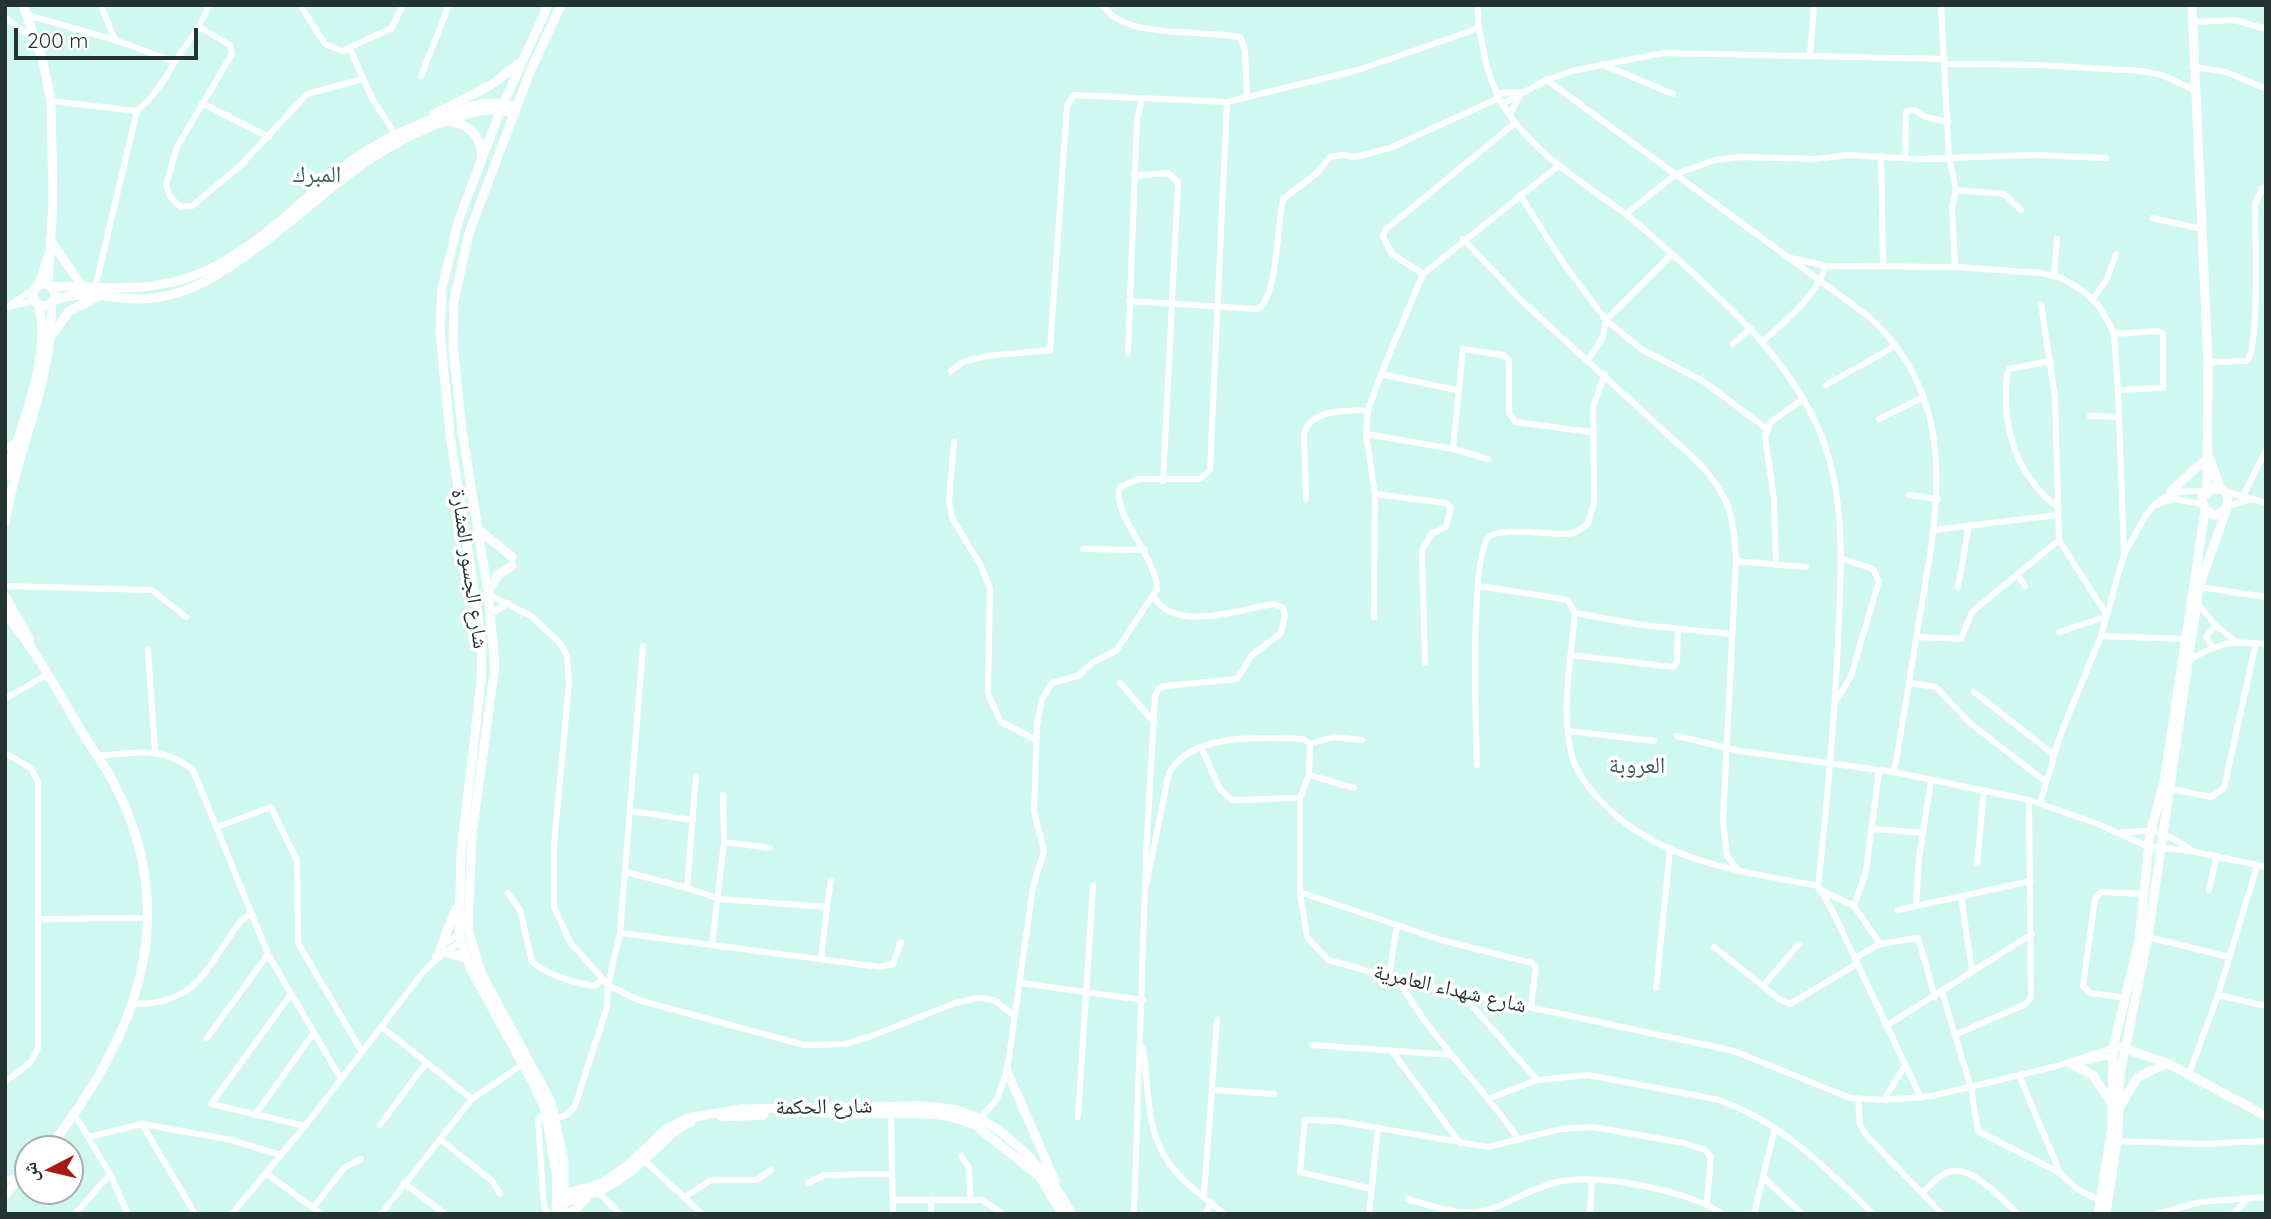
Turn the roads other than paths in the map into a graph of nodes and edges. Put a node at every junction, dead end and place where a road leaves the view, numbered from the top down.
1 (23, 5) edge
2 (101, 5) edge
3 (209, 5) edge
4 (300, 5) edge
5 (402, 5) edge
6 (449, 5) edge
7 (548, 5) edge
8 (561, 5) edge
9 (1102, 5) edge
10 (1477, 5) edge
11 (1814, 5) edge
12 (1941, 5) edge
13 (2192, 5) edge
14 (27, 15) junction
15 (5, 17) edge
16 (2192, 22) junction
17 (1479, 27) junction
18 (201, 28) junction
19 (2266, 29) edge
20 (115, 40) junction
21 (37, 43) junction
22 (350, 49) junction
23 (1810, 54) junction
24 (522, 61) junction
25 (175, 62) junction
26 (1945, 62) junction
27 (1601, 64) junction
28 (2192, 67) junction
29 (421, 76) dead end
30 (363, 79) junction
31 (1547, 80) junction
32 (2265, 87) edge
33 (2194, 90) junction
34 (1523, 91) junction
35 (1673, 94) dead end
36 (1247, 96) junction
37 (1499, 98) junction
38 (1142, 99) junction
39 (51, 101) junction
40 (1227, 102) junction
41 (202, 103) junction
42 (503, 106) junction
43 (137, 111) junction
44 (516, 111) junction
45 (1509, 115) junction
46 (447, 121) junction
47 (1515, 122) junction
48 (1948, 122) junction
49 (421, 123) junction
50 (270, 136) junction
51 (397, 137) junction
52 (1881, 156) junction
53 (1949, 157) junction
54 (1905, 158) junction
55 (2106, 158) dead end
56 (1558, 166) junction
57 (480, 167) junction
58 (1676, 174) junction
59 (1134, 176) junction
60 (2266, 187) edge
61 (1956, 190) junction
62 (1520, 195) junction
63 (2021, 210) dead end
64 (1626, 214) junction
65 (2152, 218) dead end
66 (2202, 229) junction
67 (50, 239) junction
68 (1463, 239) junction
69 (2057, 239) dead end
70 (1672, 254) junction
71 (2116, 254) dead end
72 (1787, 256) junction
73 (1826, 266) junction
74 (1883, 266) junction
75 (1955, 267) junction
76 (1423, 274) junction
77 (2054, 275) junction
78 (1821, 281) junction
79 (43, 286) junction
80 (83, 287) junction
81 (95, 288) junction
82 (102, 297) junction
83 (2093, 299) junction
84 (1129, 301) junction
85 (36, 303) junction
86 (52, 303) junction
87 (1173, 304) junction
88 (2041, 304) dead end
89 (6, 307) edge
90 (1218, 307) junction
91 (1606, 320) junction
92 (1751, 328) junction
93 (2114, 334) junction
94 (52, 337) junction
95 (1763, 341) junction
96 (1733, 344) dead end
97 (1895, 346) junction
98 (1128, 353) dead end
99 (1588, 360) junction
100 (2051, 361) junction
101 (2208, 362) junction
102 (951, 372) dead end
103 (1381, 374) junction
104 (1605, 374) junction
105 (1826, 385) dead end
106 (1456, 390) junction
107 (2118, 390) junction
108 (1922, 398) junction
109 (1803, 399) junction
110 (1368, 410) junction
111 (2090, 416) dead end
112 (2119, 416) junction
113 (1879, 419) dead end
114 (1766, 429) junction
115 (1591, 432) junction
116 (1367, 434) junction
117 (16, 442) junction
118 (954, 442) dead end
119 (5, 448) edge
120 (2207, 448) junction
121 (1453, 449) junction
122 (2266, 450) edge
123 (1488, 459) dead end
124 (2205, 460) junction
125 (5, 477) edge
126 (1163, 481) junction
127 (2222, 489) junction
128 (2171, 491) junction
129 (2206, 491) junction
130 (1374, 494) junction
131 (2244, 494) junction
132 (1909, 495) dead end
133 (1306, 499) dead end
134 (1938, 499) junction
135 (2252, 499) junction
136 (2266, 503) edge
137 (2154, 506) junction
138 (2057, 507) junction
139 (2203, 507) junction
140 (2227, 508) junction
141 (2057, 515) junction
142 (5, 522) edge
143 (1969, 525) junction
144 (478, 528) junction
145 (1934, 530) junction
146 (2059, 540) junction
147 (1083, 549) dead end
148 (1145, 550) junction
149 (468, 554) junction
150 (482, 555) junction
151 (2124, 555) junction
152 (1842, 558) junction
153 (1736, 561) junction
154 (1776, 565) junction
155 (470, 566) junction
156 (484, 566) junction
157 (1806, 567) dead end
158 (2017, 574) junction
159 (5, 586) edge
160 (1479, 586) junction
161 (2025, 586) dead end
162 (1958, 587) dead end
163 (2199, 587) junction
164 (488, 593) junction
165 (5, 596) edge
166 (1154, 597) junction
167 (2266, 597) edge
168 (2197, 602) junction
169 (509, 603) junction
170 (1576, 613) junction
171 (5, 614) edge
172 (491, 614) junction
173 (2106, 615) junction
174 (187, 617) dead end
175 (1374, 617) dead end
176 (2215, 625) junction
177 (1678, 629) junction
178 (2059, 632) dead end
179 (1731, 634) junction
180 (2101, 636) junction
181 (1916, 637) junction
182 (2184, 639) junction
183 (2235, 640) junction
184 (2256, 643) junction
185 (2266, 644) edge
186 (643, 646) dead end
187 (2212, 648) junction
188 (148, 650) dead end
189 (34, 652) junction
190 (1571, 655) junction
191 (2191, 659) junction
192 (1425, 663) dead end
193 (48, 674) junction
194 (1910, 682) junction
195 (1120, 683) dead end
196 (1973, 692) dead end
197 (5, 699) edge
198 (1835, 703) junction
199 (1154, 722) junction
200 (1569, 731) junction
201 (1677, 736) dead end
202 (1036, 740) junction
203 (1362, 740) dead end
204 (1654, 741) dead end
205 (1310, 744) junction
206 (1727, 746) junction
207 (1201, 747) junction
208 (155, 751) junction
209 (5, 753) edge
210 (2053, 754) junction
211 (97, 756) junction
212 (1477, 765) dead end
213 (1832, 765) junction
214 (1879, 770) junction
215 (1895, 772) junction
216 (1309, 775) junction
217 (696, 776) dead end
218 (1931, 780) junction
219 (2046, 782) junction
220 (1354, 788) dead end
221 (2171, 789) junction
222 (1984, 790) junction
223 (723, 795) dead end
224 (1300, 799) junction
225 (2029, 800) junction
226 (2040, 803) junction
227 (630, 811) junction
228 (692, 820) junction
229 (217, 827) junction
230 (2151, 829) junction
231 (1873, 830) junction
232 (2165, 832) junction
233 (1923, 833) junction
234 (2119, 833) junction
235 (724, 842) junction
236 (2149, 847) junction
237 (770, 848) dead end
238 (2162, 849) junction
239 (2191, 850) junction
240 (1670, 851) junction
241 (2217, 856) junction
242 (1977, 864) dead end
243 (2257, 866) junction
244 (2266, 867) edge
245 (1739, 871) junction
246 (626, 872) junction
247 (831, 880) dead end
248 (2031, 881) junction
249 (1093, 886) dead end
250 (1146, 886) junction
251 (687, 888) junction
252 (1819, 888) junction
253 (2209, 890) dead end
254 (1300, 892) junction
255 (508, 893) dead end
256 (2145, 894) junction
257 (1961, 896) junction
258 (719, 899) junction
259 (1854, 906) junction
260 (1916, 906) junction
261 (827, 907) junction
262 (457, 908) junction
263 (1898, 910) dead end
264 (251, 914) junction
265 (40, 919) junction
266 (149, 919) junction
267 (1397, 926) junction
268 (620, 933) junction
269 (2032, 934) junction
270 (464, 936) junction
271 (2148, 937) junction
272 (901, 942) dead end
273 (1799, 944) dead end
274 (1880, 944) junction
275 (712, 945) junction
276 (1714, 947) dead end
277 (443, 949) junction
278 (268, 954) junction
279 (2229, 957) junction
280 (465, 958) junction
281 (821, 960) junction
282 (1856, 961) junction
283 (1972, 971) junction
284 (1389, 976) junction
285 (1398, 979) junction
286 (605, 983) junction
287 (1021, 983) junction
288 (1764, 985) junction
289 (1656, 988) dead end
290 (1460, 992) junction
291 (1942, 992) junction
292 (1084, 993) junction
293 (291, 994) junction
294 (2218, 995) junction
295 (1935, 998) junction
296 (2126, 998) junction
297 (1143, 1000) junction
298 (132, 1004) junction
299 (2266, 1006) edge
300 (1531, 1007) junction
301 (1014, 1016) junction
302 (1217, 1020) dead end
303 (1886, 1026) junction
304 (382, 1027) junction
305 (313, 1034) junction
306 (1957, 1034) junction
307 (207, 1038) dead end
308 (1141, 1040) junction
309 (1312, 1045) dead end
310 (2123, 1050) junction
311 (1392, 1051) junction
312 (362, 1052) junction
313 (2113, 1052) junction
314 (1452, 1055) junction
315 (426, 1063) junction
316 (523, 1063) junction
317 (2166, 1063) junction
318 (2071, 1064) junction
319 (1904, 1067) junction
320 (2053, 1067) junction
321 (1007, 1072) junction
322 (2189, 1074) junction
323 (2019, 1076) junction
324 (341, 1079) junction
325 (1537, 1080) junction
326 (5, 1082) edge
327 (1971, 1088) junction
328 (1212, 1090) junction
329 (1274, 1094) dead end
330 (1491, 1098) junction
331 (1858, 1098) junction
332 (1921, 1098) junction
333 (472, 1099) junction
334 (1884, 1100) junction
335 (2115, 1106) junction
336 (545, 1112) junction
337 (891, 1113) junction
338 (75, 1115) junction
339 (255, 1115) junction
340 (2266, 1116) edge
341 (1078, 1117) dead end
342 (556, 1119) junction
343 (978, 1122) junction
344 (142, 1124) junction
345 (380, 1125) dead end
346 (304, 1126) junction
347 (1378, 1128) junction
348 (1775, 1128) junction
349 (59, 1135) edge
350 (89, 1137) junction
351 (440, 1139) junction
352 (1519, 1140) junction
353 (2114, 1140) junction
354 (2266, 1141) edge
355 (1460, 1143) junction
356 (281, 1156) junction
357 (961, 1156) dead end
358 (361, 1159) dead end
359 (644, 1160) junction
360 (771, 1170) dead end
361 (266, 1173) junction
362 (2060, 1173) junction
363 (110, 1174) junction
364 (892, 1174) junction
365 (1763, 1177) junction
366 (566, 1178) junction
367 (1592, 1180) junction
368 (808, 1182) dead end
369 (404, 1183) junction
370 (1057, 1186) junction
371 (1372, 1189) junction
372 (593, 1193) junction
373 (1922, 1193) junction
374 (500, 1195) dead end
375 (1204, 1195) junction
376 (685, 1197) junction
377 (2250, 1197) junction
378 (2266, 1197) edge
379 (562, 1198) junction
380 (931, 1199) junction
381 (970, 1199) junction
382 (1408, 1199) dead end
383 (893, 1200) junction
384 (2228, 1200) junction
385 (1212, 1202) junction
386 (1707, 1203) junction
387 (2104, 1206) edge
388 (313, 1208) junction
389 (75, 1214) edge
390 (128, 1214) edge
391 (195, 1214) edge
392 (232, 1214) edge
393 (321, 1214) edge
394 (381, 1214) edge
395 (445, 1214) edge
396 (548, 1214) edge
397 (555, 1214) edge
398 (564, 1214) edge
399 (570, 1214) edge
400 (620, 1214) edge
401 (702, 1214) edge
402 (893, 1214) edge
403 (931, 1214) edge
404 (1003, 1214) edge
405 (1062, 1214) edge
406 (1072, 1214) edge
407 (1134, 1214) edge
408 (1205, 1214) edge
409 (1224, 1214) edge
410 (1369, 1214) edge
411 (1590, 1214) edge
412 (1723, 1214) edge
413 (1754, 1214) edge
414 (1802, 1214) edge
415 (1873, 1214) edge
416 (1942, 1214) edge
417 (2018, 1214) edge
418 (2098, 1214) edge
419 (2156, 1214) edge
420 (2232, 1214) edge

1 - 14 street
2 - 20 street
3 - 18 street
4 - 22 street
5 - 22 street
6 - 29 street
7 - 24 street, شارع الجسور العشارة
8 - 44 street, شارع الجسور العشارة
9 - 36 street
10 - 17 street
11 - 23 street
12 - 26 street
13 - 16 street
14 - 20 street
14 - 21 street
15 - 21 street
16 - 19 street
16 - 28 street
17 - 36 street
17 - 37 street
18 - 25 street
18 - 41 street
20 - 25 street
21 - 39 street
22 - 30 street
23 - 26 street
23 - 27 street
24 - 42 street, شارع الجسور العشارة
24 - 49 street
25 - 43 street
26 - 33 street
26 - 48 street
27 - 31 street
27 - 35 street
28 - 32 street
28 - 33 street
30 - 50 street
30 - 51 street
31 - 34 street
31 - 58 street
33 - 66 street
34 - 37 street
34 - 37 street
34 - 45 street
36 - 40 street
37 - 45 street
37 - 90 street
38 - 40 street
38 - 59 street
38 - 102 street
39 - 43 street
39 - 67 street
40 - 90 street
41 - 50 street
41 - 50 street
42 - 44 street
42 - 46 street
42 - 49 street
42 - 57 street, شارع الجسور العشارة
43 - 81 street
44 - 144 street, شارع الجسور العشارة
45 - 47 street
46 - 51 street
46 - 57 street
47 - 56 street
47 - 76 street
48 - 53 street
48 - 54 street
49 - 51 street
51 - 81 street
51 - 82 street
52 - 54 street
52 - 58 street
52 - 74 street
53 - 54 street
53 - 55 street
53 - 61 street
56 - 62 street
56 - 64 street
57 - 149 street, شارع الجسور العشارة
58 - 64 street
58 - 72 street
59 - 84 street
59 - 87 street
60 - 101 street
61 - 63 street
61 - 75 street
62 - 68 street
62 - 91 street
64 - 70 street
65 - 66 street
66 - 101 street
67 - 79 street
67 - 80 street
68 - 76 street
68 - 99 street
69 - 77 street
70 - 91 street
70 - 92 street
71 - 83 street
72 - 73 street
72 - 78 street
73 - 74 street
73 - 78 street
74 - 75 street
75 - 77 street
76 - 103 street
77 - 83 street
78 - 95 street
78 - 97 street
79 - 80 street
79 - 85 street
79 - 86 street
79 - 89 street
80 - 81 street
82 - 86 street
82 - 94 street
83 - 93 street
84 - 87 street
84 - 98 street
85 - 86 street
85 - 89 street
85 - 117 street
86 - 94 street
87 - 90 street
87 - 126 street
88 - 100 street
90 - 126 street
91 - 99 street
91 - 114 street
92 - 95 street
92 - 96 street
93 - 107 street
93 - 107 street
94 - 142 street
95 - 109 street
97 - 105 street
97 - 108 street
99 - 104 street
100 - 138 street
100 - 138 street
101 - 120 street
103 - 106 street
103 - 110 street
104 - 115 street
104 - 153 street
106 - 115 street
106 - 121 street
107 - 112 street
108 - 113 street
108 - 134 street
109 - 114 street
109 - 152 street
110 - 116 street
110 - 133 street
111 - 112 street
112 - 151 street
114 - 154 street
115 - 160 street
116 - 121 street
116 - 130 street
117 - 119 street
117 - 125 street
118 - 202 street
120 - 124 street
120 - 127 street
121 - 123 street
122 - 131 street
124 - 128 street
124 - 129 street
126 - 148 street
127 - 129 street
127 - 131 street
127 - 140 street
128 - 129 street
128 - 137 street
129 - 139 street
130 - 175 street
130 - 192 street
131 - 135 street
132 - 134 street
134 - 145 street
135 - 136 street
135 - 140 street
137 - 139 street
137 - 151 street
138 - 141 street
139 - 140 street
139 - 182 street
140 - 163 street
141 - 143 street
141 - 146 street
143 - 145 street
143 - 162 street
144 - 150 street, شارع الجسور العشارة
144 - 164 street
145 - 181 street
146 - 158 street
146 - 173 street
147 - 148 street
148 - 166 street
149 - 150 street
149 - 155 street, شارع الجسور العشارة
150 - 156 street, شارع الجسور العشارة
151 - 173 street
152 - 198 street
152 - 198 street
153 - 154 street
153 - 179 street
154 - 157 street
155 - 156 street
155 - 262 street, شارع الجسور العشارة
156 - 164 street, شارع الجسور العشارة
158 - 161 street
158 - 181 street
159 - 174 street
160 - 170 street
160 - 212 street
163 - 167 street
163 - 168 street
164 - 169 street
164 - 172 street, شارع الجسور العشارة
165 - 189 street
166 - 199 street
166 - 202 street
168 - 176 street
168 - 191 street
169 - 172 street
169 - 286 street
170 - 177 street
170 - 190 street
171 - 189 street
172 - 270 street, شارع الجسور العشارة
173 - 178 street
173 - 180 street
176 - 183 street
176 - 187 street
177 - 179 street
177 - 190 street
179 - 206 street
180 - 182 street
180 - 210 street
181 - 194 street
182 - 230 street
183 - 184 street
183 - 187 street
184 - 185 street
184 - 221 street
186 - 227 street
187 - 191 street
188 - 208 street
189 - 193 street
190 - 200 street
191 - 221 street
193 - 197 street
193 - 211 street
194 - 215 street
194 - 219 street
195 - 199 street
196 - 210 street
198 - 213 street
199 - 250 street
200 - 204 street
200 - 240 street
201 - 206 street
202 - 287 street
203 - 205 street
205 - 207 street
205 - 216 street, شارع شهداء العامرية
206 - 213 street
206 - 245 street
207 - 224 street
207 - 250 street
208 - 211 street
208 - 229 street
209 - 265 street
210 - 219 street
211 - 266 street
213 - 214 street
213 - 252 street
214 - 215 street
214 - 231 street
215 - 218 street
216 - 220 street
216 - 224 street, شارع شهداء العامرية
217 - 228 street
218 - 222 street
218 - 233 street
219 - 226 street
221 - 232 street
222 - 225 street
222 - 242 street
223 - 235 street
224 - 254 street, شارع شهداء العامرية
225 - 226 street
225 - 248 street
226 - 234 street
227 - 228 street
227 - 246 street
228 - 251 street
229 - 264 street
229 - 312 street
230 - 232 street
230 - 234 street
230 - 236 street
231 - 233 street
231 - 259 street
232 - 238 street
232 - 239 street
233 - 260 street
234 - 236 street
235 - 237 street
235 - 258 street
236 - 238 street
236 - 256 street
238 - 239 street
238 - 271 street
239 - 241 street
240 - 245 street
240 - 289 street
241 - 243 street
241 - 253 street
243 - 244 street
243 - 279 street
245 - 252 street
246 - 251 street
246 - 268 street
247 - 261 street
248 - 257 street
248 - 269 street
249 - 292 street
250 - 297 street
251 - 258 street
252 - 259 street
252 - 282 street
254 - 267 street
254 - 284 street, شارع شهداء العامرية
255 - 286 street
256 - 296 street
256 - 296 street
257 - 260 street
257 - 283 street
258 - 261 street
258 - 275 street
259 - 274 street
260 - 263 street
261 - 281 street
262 - 270 street, شارع الجسور العشارة
262 - 277 street
264 - 278 street
264 - 298 street
265 - 266 street
265 - 326 street
266 - 298 street
267 - 284 street
267 - 300 street
268 - 275 street
268 - 286 street
269 - 283 street
269 - 306 street
270 - 277 street
270 - 280 street, شارع الجسور العشارة
270 - 342 street, شارع الجسور العشارة
271 - 279 street
271 - 310 street
272 - 281 street
273 - 288 street
274 - 282 street
274 - 295 street
275 - 281 street
276 - 288 street
277 - 280 street
277 - 304 street
278 - 293 street
278 - 307 street
279 - 294 street
280 - 316 street, شارع الجسور العشارة
282 - 288 street
282 - 303 street
283 - 291 street
284 - 285 street, شارع شهداء العامرية
285 - 290 street, شارع شهداء العامرية
285 - 314 street
286 - 301 street
286 - 342 street
287 - 292 street
287 - 301 street
290 - 300 street, شارع شهداء العامرية
290 - 325 street
291 - 295 street
291 - 306 street
292 - 297 street
292 - 341 street
293 - 305 street
293 - 339 street
294 - 299 street
294 - 322 street
295 - 303 street
296 - 313 street
297 - 308 street
298 - 338 street
300 - 331 street, شارع شهداء العامرية
301 - 321 street
302 - 328 street
303 - 319 street
304 - 312 street
304 - 315 street
305 - 324 street
305 - 339 street
306 - 327 street
308 - 375 street
308 - 407 street
309 - 311 street
310 - 313 street, شارع شهداء العامرية
310 - 317 street
310 - 335 street
311 - 314 street
311 - 355 street
312 - 324 street
313 - 318 street, شارع شهداء العامرية
313 - 320 street, شارع شهداء العامرية
313 - 335 street
314 - 330 street
315 - 333 street
315 - 345 street
316 - 333 street
316 - 336 street, شارع الجسور العشارة
317 - 322 street
317 - 335 street
318 - 320 street, شارع شهداء العامرية
318 - 335 street
319 - 332 street
319 - 334 street
320 - 323 street, شارع شهداء العامرية
321 - 343 street
321 - 370 street
322 - 340 street
323 - 327 street, شارع شهداء العامرية
323 - 362 street
324 - 346 street
325 - 330 street
325 - 348 street
327 - 332 street, شارع شهداء العامرية
327 - 362 street
328 - 329 street
328 - 375 street
330 - 352 street
331 - 334 street, شارع شهداء العامرية
331 - 373 street
332 - 334 street, شارع شهداء العامرية
333 - 351 street
335 - 353 street
336 - 379 street, شارع الجسور العشارة
336 - 396 street
337 - 343 street, شارع الحكمة
337 - 359 street, شارع الحكمة
337 - 364 street
338 - 349 street
338 - 350 street
339 - 346 street
342 - 366 street, شارع الجسور العشارة
343 - 370 street, شارع الحكمة
343 - 372 street, شارع الحكمة
343 - 405 street, شارع الحكمة
344 - 350 street
344 - 356 street
344 - 391 street
346 - 356 street
347 - 355 street
347 - 371 street
347 - 371 street
348 - 365 street
348 - 415 street
350 - 363 street
351 - 369 street
351 - 374 street
352 - 355 street
352 - 386 street
353 - 354 street
353 - 387 street
356 - 361 street
357 - 381 street
358 - 388 street
359 - 372 street, شارع الحكمة
359 - 376 street
360 - 376 street
361 - 388 street
361 - 392 street
362 - 387 street
363 - 389 street
363 - 390 street
364 - 368 street
364 - 383 street
365 - 413 street
365 - 414 street
366 - 372 street
366 - 379 street, شارع الجسور العشارة
367 - 382 street
367 - 386 street
367 - 411 street
369 - 394 street
369 - 395 street
370 - 406 street, شارع الحكمة
371 - 410 street
372 - 379 street, شارع الحكمة
372 - 399 street
372 - 400 street
373 - 416 street
373 - 417 street
375 - 385 street
376 - 401 street
377 - 378 street
377 - 384 street
377 - 420 street
379 - 397 street, شارع الجسور العشارة
379 - 398 street, شارع الجسور العشارة
380 - 381 street
380 - 383 street
380 - 403 street
381 - 404 street
383 - 402 street
384 - 419 street
384 - 420 street
385 - 408 street
385 - 409 street
386 - 412 street
387 - 418 street
388 - 393 street

